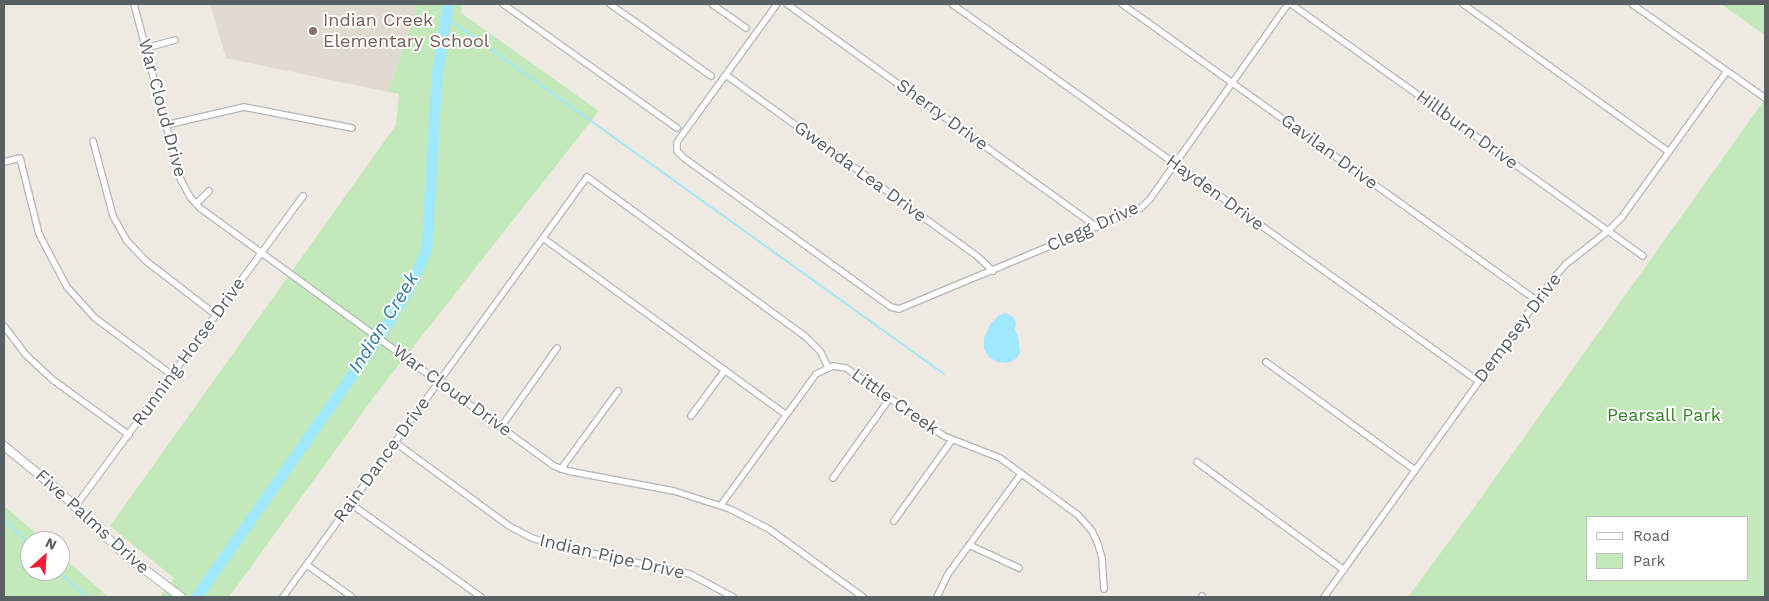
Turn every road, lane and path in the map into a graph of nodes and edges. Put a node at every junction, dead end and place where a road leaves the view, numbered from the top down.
1 (134, 4) edge
2 (503, 4) edge
3 (610, 4) edge
4 (712, 4) edge
5 (777, 4) edge
6 (787, 4) edge
7 (952, 4) edge
8 (1122, 4) edge
9 (1290, 4) edge
10 (1463, 4) edge
11 (1632, 4) edge
12 (746, 28) dead end
13 (176, 40) dead end
14 (146, 48) junction
15 (1727, 71) junction
16 (726, 75) junction
17 (711, 76) dead end
18 (1231, 83) junction
19 (1764, 98) edge
20 (166, 125) junction
21 (352, 128) dead end
22 (677, 128) dead end
23 (93, 141) dead end
24 (1669, 152) junction
25 (4, 162) edge
26 (1174, 163) junction
27 (587, 177) joint
28 (208, 192) dead end
29 (303, 196) dead end
30 (196, 204) junction
31 (1097, 227) junction
32 (1608, 231) junction
33 (543, 238) junction
34 (261, 254) junction
35 (1643, 256) dead end
36 (993, 271) junction
37 (1536, 300) junction
38 (216, 315) junction
39 (4, 326) edge
40 (557, 348) dead end
41 (1266, 362) dead end
42 (828, 367) junction
43 (725, 370) junction
44 (172, 375) junction
45 (1478, 381) junction
46 (439, 382) junction
47 (618, 391) dead end
48 (890, 398) junction
49 (785, 414) junction
50 (691, 416) dead end
51 (501, 427) junction
52 (129, 435) junction
53 (952, 440) junction
54 (396, 443) junction
55 (4, 446) edge
56 (1197, 462) dead end
57 (561, 469) junction
58 (1415, 470) junction
59 (1021, 474) junction
60 (834, 478) dead end
61 (351, 504) junction
62 (721, 505) junction
63 (76, 507) junction
64 (894, 521) dead end
65 (970, 544) junction
66 (306, 565) junction
67 (1019, 568) dead end
68 (1344, 570) junction
69 (1104, 589) dead end
70 (181, 597) edge
71 (283, 597) edge
72 (352, 597) edge
73 (481, 597) edge
74 (733, 597) edge
75 (863, 597) edge
76 (936, 597) edge
77 (1324, 597) edge

1 - 14 street, War Cloud Drive
2 - 22 street
3 - 17 street
4 - 12 street
5 - 16 street
6 - 31 street, Sherry Drive
7 - 26 street, Hayden Drive
8 - 18 street, Gavilan Drive
9 - 18 street, Clegg Drive
9 - 32 street, Hillburn Drive
10 - 24 street
11 - 15 street
13 - 14 street
14 - 20 street, War Cloud Drive
15 - 19 street
15 - 24 street, Dempsey Drive
16 - 36 street, Gwenda Lea Drive
16 - 36 street, Clegg Drive
18 - 26 street, Clegg Drive
18 - 37 street, Gavilan Drive
20 - 21 street
20 - 30 street, War Cloud Drive
23 - 38 street
24 - 32 street, Dempsey Drive
25 - 44 street
26 - 31 street, Clegg Drive
26 - 45 street, Hayden Drive
27 - 33 street, Rain Dance Drive
27 - 42 street, Little Creek
28 - 30 street
29 - 34 street, Running Horse Drive
30 - 34 street, War Cloud Drive
31 - 36 street, Clegg Drive
32 - 35 street, Hillburn Drive
32 - 37 street, Dempsey Drive
33 - 43 street
33 - 46 street, Rain Dance Drive
34 - 38 street, Running Horse Drive
34 - 46 street, War Cloud Drive
37 - 45 street, Dempsey Drive
38 - 44 street, Running Horse Drive
39 - 52 street
40 - 51 street
41 - 58 street
42 - 48 street, Little Creek
42 - 49 street
43 - 49 street
43 - 50 street
44 - 52 street, Running Horse Drive
45 - 58 street, Dempsey Drive
46 - 51 street, War Cloud Drive
46 - 54 street, Rain Dance Drive
47 - 57 street
48 - 53 street, Little Creek
48 - 60 street
49 - 62 street
51 - 57 street, War Cloud Drive
52 - 63 street, Running Horse Drive
53 - 59 street, Little Creek
53 - 64 street
54 - 61 street, Rain Dance Drive
54 - 74 street, Indian Pipe Drive
55 - 63 street, Five Palms Drive
56 - 68 street
57 - 62 street, War Cloud Drive
58 - 68 street, Dempsey Drive
59 - 65 street
59 - 69 street, Little Creek
61 - 66 street, Rain Dance Drive
61 - 73 street
62 - 75 street, War Cloud Drive
63 - 70 street, Five Palms Drive
65 - 67 street
65 - 76 street
66 - 71 street, Rain Dance Drive
66 - 72 street
68 - 77 street, Dempsey Drive

